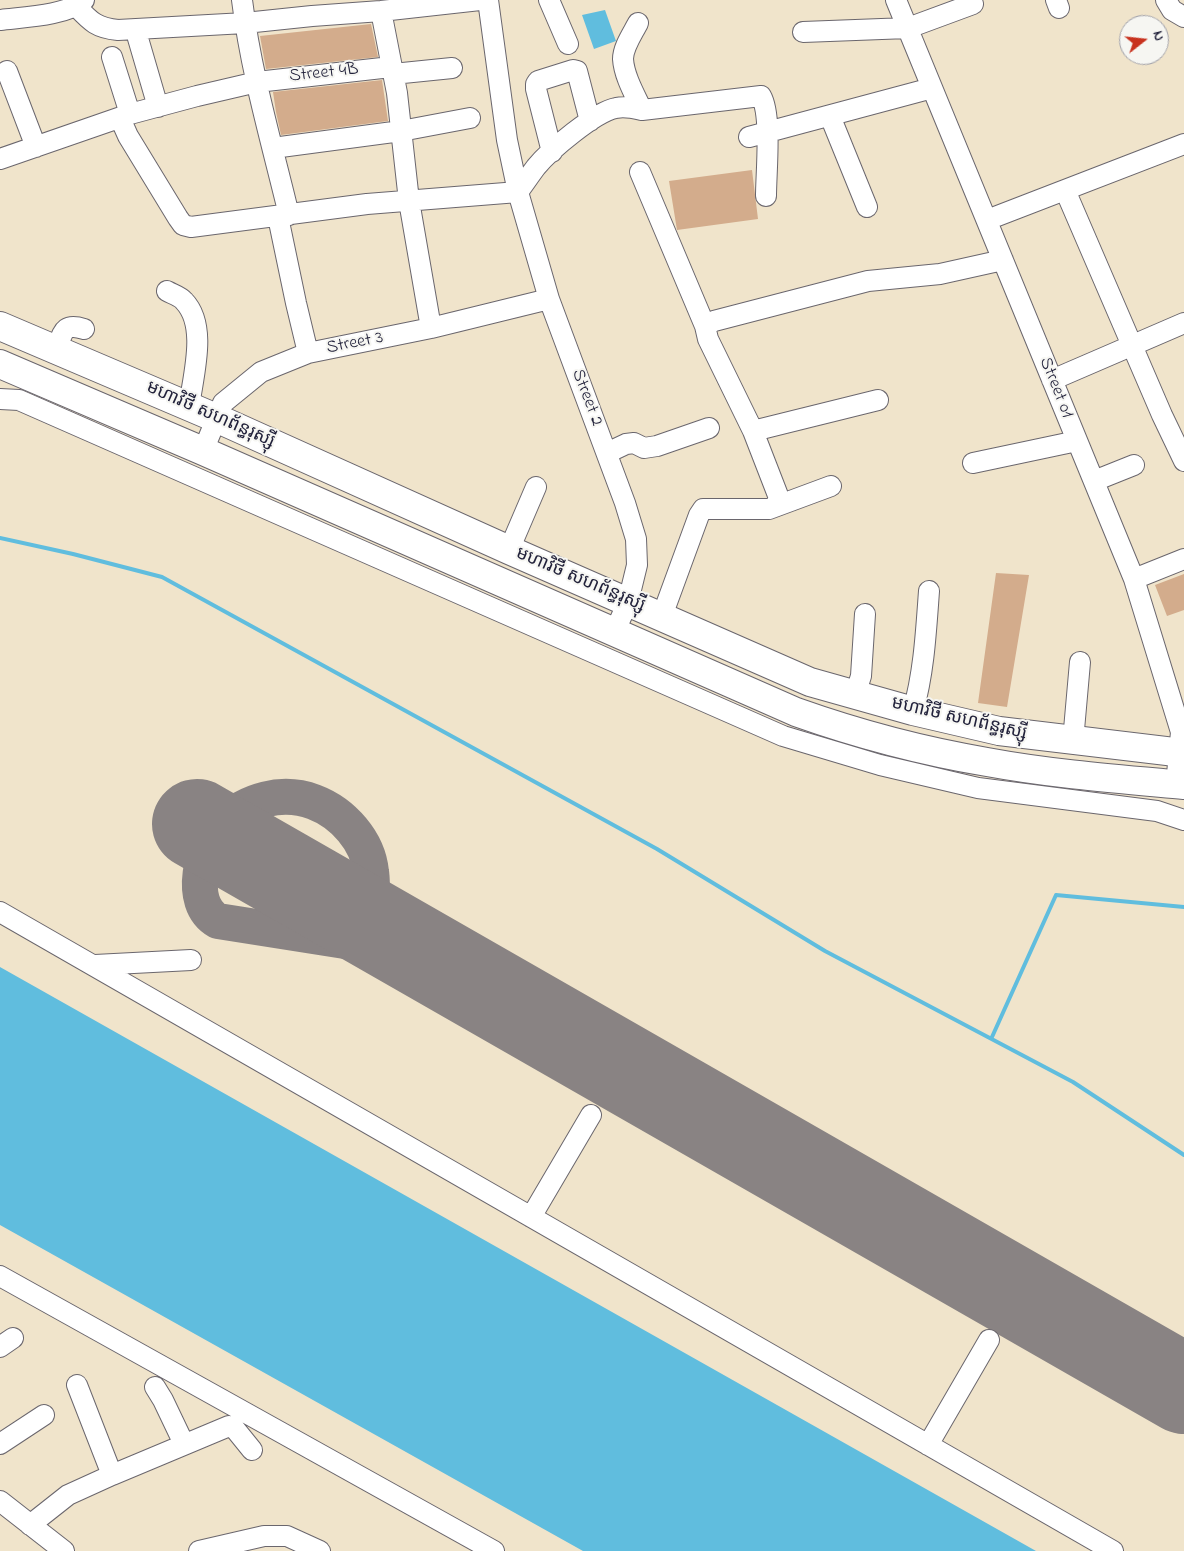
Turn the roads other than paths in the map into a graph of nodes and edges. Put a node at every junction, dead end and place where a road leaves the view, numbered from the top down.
1 (242, 0) edge
2 (479, 0) edge
3 (549, 0) edge
4 (896, 0) edge
5 (1166, 0) edge
6 (80, 3) edge
7 (973, 4) dead end
8 (310, 8) edge
9 (381, 11) junction
10 (1184, 17) edge
11 (0, 20) edge
12 (245, 23) junction
13 (638, 23) dead end
14 (908, 28) junction
15 (803, 32) dead end
16 (137, 35) dead end
17 (568, 44) dead end
18 (112, 57) dead end
19 (452, 68) dead end
20 (392, 71) junction
21 (7, 72) dead end
22 (257, 82) junction
23 (932, 88) junction
24 (158, 106) junction
25 (642, 110) junction
26 (125, 116) junction
27 (830, 116) junction
28 (470, 118) dead end
29 (590, 121) junction
30 (401, 131) junction
31 (758, 135) junction
32 (1184, 144) edge
33 (36, 147) junction
34 (273, 148) junction
35 (552, 152) junction
36 (0, 159) edge
37 (640, 172) dead end
38 (1065, 190) junction
39 (518, 192) junction
40 (766, 196) dead end
41 (408, 201) junction
42 (868, 206) dead end
43 (284, 216) junction
44 (987, 220) junction
45 (1003, 260) junction
46 (167, 291) dead end
47 (549, 299) junction
48 (1184, 323) edge
49 (0, 326) edge
50 (705, 326) junction
51 (431, 328) junction
52 (84, 329) dead end
53 (1132, 345) junction
54 (56, 350) junction
55 (308, 353) junction
56 (0, 364) edge
57 (1052, 380) junction
58 (0, 399) edge
59 (878, 400) dead end
60 (188, 407) junction
61 (216, 418) junction
62 (709, 428) dead end
63 (753, 431) junction
64 (1077, 441) junction
65 (202, 451) junction
66 (607, 453) junction
67 (1184, 461) edge
68 (973, 463) dead end
69 (1134, 465) dead end
70 (1094, 481) junction
71 (831, 486) dead end
72 (536, 487) dead end
73 (776, 505) junction
74 (509, 550) junction
75 (1184, 559) edge
76 (1134, 579) junction
77 (929, 591) dead end
78 (628, 602) junction
79 (864, 614) dead end
80 (662, 616) junction
81 (614, 633) junction
82 (1080, 662) dead end
83 (855, 695) junction
84 (913, 711) junction
85 (1073, 741) junction
86 (1182, 753) edge
87 (1180, 785) edge
88 (1184, 820) edge
89 (0, 912) edge
90 (191, 960) dead end
91 (94, 965) junction
92 (591, 1115) dead end
93 (531, 1217) junction
94 (0, 1276) edge
95 (989, 1340) dead end
96 (77, 1384) dead end
97 (155, 1387) dead end
98 (44, 1416) dead end
99 (0, 1444) edge
100 (184, 1444) junction
101 (928, 1444) junction
102 (252, 1450) dead end
103 (112, 1475) junction
104 (0, 1501) edge
105 (30, 1525) junction
106 (64, 1551) edge
107 (199, 1551) edge
108 (320, 1551) edge
109 (494, 1551) edge
110 (1113, 1551) edge

1 - 12 street
2 - 9 street
2 - 39 street, Street 2
3 - 17 street
4 - 14 street, Street 01
5 - 10 street
6 - 11 street
6 - 12 street
7 - 14 street
8 - 9 street
8 - 12 street
9 - 20 street
12 - 22 street
13 - 25 street
14 - 15 street
14 - 23 street, Street 01
16 - 24 street
18 - 26 street
19 - 20 street, Street 4B
20 - 22 street, Street 4B
20 - 30 street
21 - 33 street
22 - 24 street, Street 4B
22 - 34 street
23 - 27 street
23 - 44 street, Street 01
24 - 26 street, Street 4B
25 - 29 street
25 - 31 street
26 - 33 street, Street 4B
26 - 43 street
27 - 31 street
27 - 42 street
28 - 30 street
29 - 35 street
29 - 35 street
30 - 34 street
30 - 41 street
31 - 40 street
32 - 38 street
33 - 36 street, Street 4B
34 - 43 street
35 - 39 street
37 - 50 street
38 - 44 street
38 - 53 street
39 - 41 street
39 - 47 street, Street 2
41 - 43 street
41 - 51 street
43 - 55 street
44 - 45 street, Street 01
45 - 50 street
45 - 57 street, Street 01
46 - 60 street
47 - 51 street, Street 3
47 - 66 street, Street 2
48 - 53 street
49 - 54 highway, មហាវិថី សហព័ន្ធរុស្ស៊ី
50 - 63 street
51 - 55 street, Street 3
52 - 54 street
53 - 57 street
53 - 67 street
54 - 60 highway, មហាវិថី សហព័ន្ធរុស្ស៊ី
55 - 61 street, Street 3
56 - 65 highway, មហាវិថី សហព័ន្ធរុស្ស៊ី
57 - 64 street, Street 01
58 - 88 street
59 - 63 street
60 - 61 highway, មហាវិថី សហព័ន្ធរុស្ស៊ី
61 - 65 street, Street 3
61 - 74 highway, មហាវិថី សហព័ន្ធរុស្ស៊ី
62 - 66 street
63 - 73 street
64 - 68 street
64 - 70 street, Street 01
65 - 81 highway, មហាវិថី សហព័ន្ធរុស្ស៊ី
66 - 78 street, Street 2
69 - 70 street
70 - 76 street, Street 01
71 - 73 street
72 - 74 street
73 - 80 street
74 - 78 highway, មហាវិថី សហព័ន្ធរុស្ស៊ី
75 - 76 street
76 - 86 street, Street 01
77 - 84 street
78 - 80 highway, មហាវិថី សហព័ន្ធរុស្ស៊ី
78 - 81 street, Street 2
79 - 83 street
80 - 83 highway, មហាវិថី សហព័ន្ធរុស្ស៊ី
81 - 87 highway, មហាវិថី សហព័ន្ធរុស្ស៊ី
82 - 85 street
83 - 84 highway, មហាវិថី សហព័ន្ធរុស្ស៊ី
84 - 85 highway, មហាវិថី សហព័ន្ធរុស្ស៊ី
85 - 86 highway, មហាវិថី សហព័ន្ធរុស្ស៊ី
86 - 87 street, Street 01
89 - 91 street
90 - 91 street
91 - 93 street
92 - 93 street
93 - 101 street
94 - 109 street
95 - 101 street
96 - 103 street
97 - 100 street
98 - 99 street
100 - 102 street
100 - 103 street
101 - 110 street
103 - 105 street
104 - 105 street
105 - 106 street
107 - 108 street

